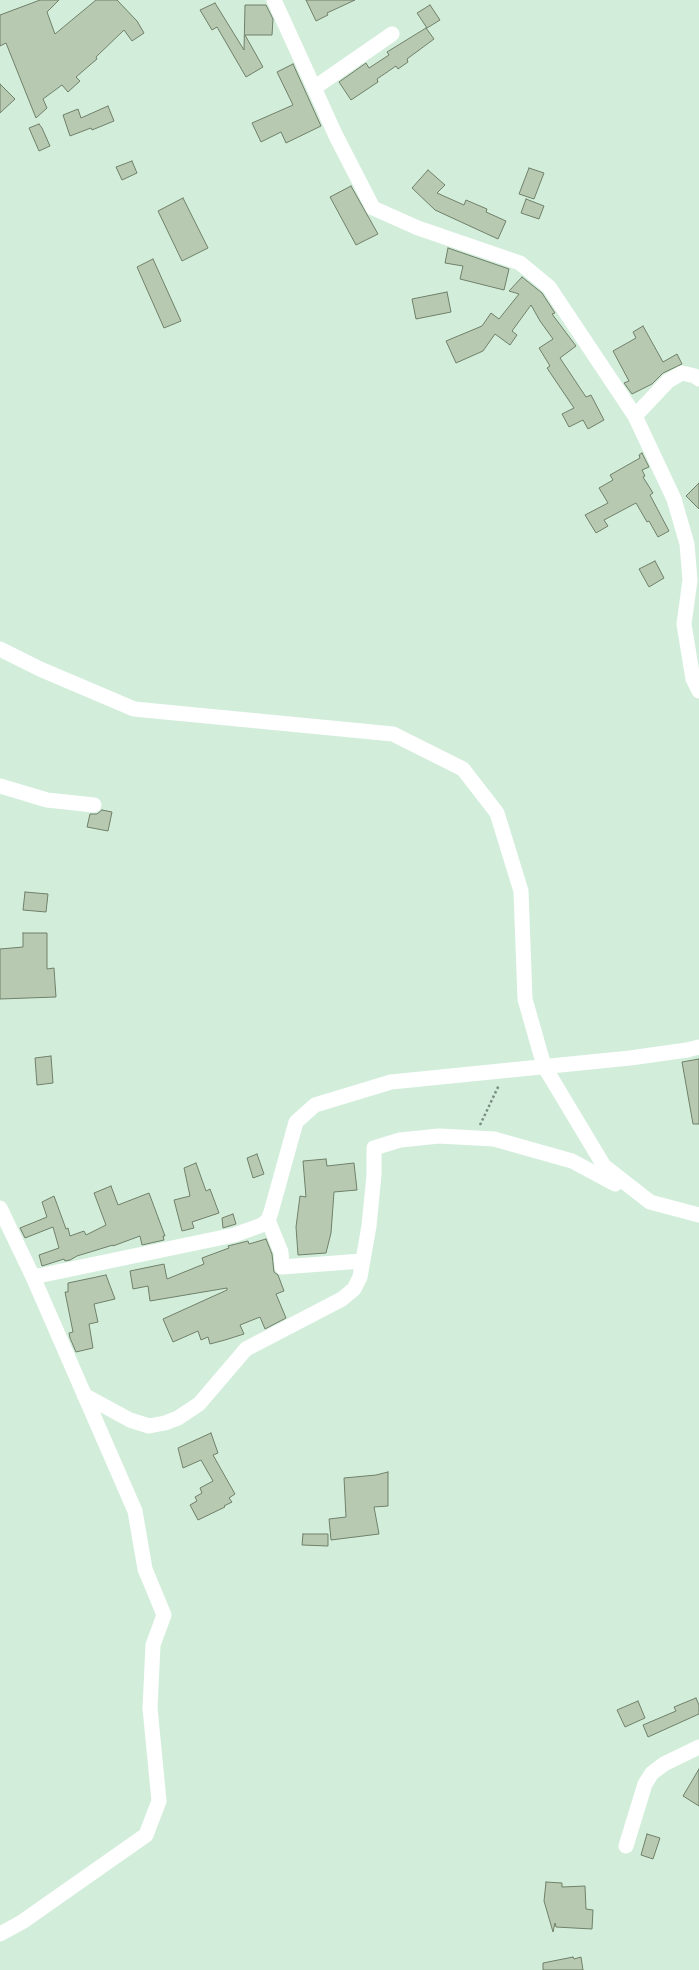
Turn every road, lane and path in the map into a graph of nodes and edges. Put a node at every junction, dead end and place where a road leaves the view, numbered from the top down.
1 (274, 0) edge
2 (392, 34) dead end
3 (314, 88) junction
4 (699, 379) edge
5 (635, 416) junction
6 (695, 584) edge
7 (0, 649) edge
8 (699, 691) edge
9 (0, 786) edge
10 (94, 805) dead end
11 (699, 1047) edge
12 (544, 1066) junction
13 (506, 1070) junction
14 (474, 1138) junction
15 (650, 1202) junction
16 (0, 1208) edge
17 (699, 1215) edge
18 (268, 1220) junction
19 (362, 1261) junction
20 (33, 1277) junction
21 (84, 1395) junction
22 (699, 1747) edge
23 (626, 1846) dead end
24 (0, 1934) edge

1 - 3 street
2 - 3 street
3 - 5 street
4 - 5 street
5 - 6 street
6 - 8 street
7 - 12 street
9 - 10 street
11 - 12 street
12 - 13 street
12 - 15 street
13 - 14 path
13 - 18 street
14 - 15 street
14 - 19 street
15 - 17 street
16 - 20 street
18 - 19 street
18 - 20 street
19 - 21 street
20 - 21 street
21 - 24 street
22 - 23 street

